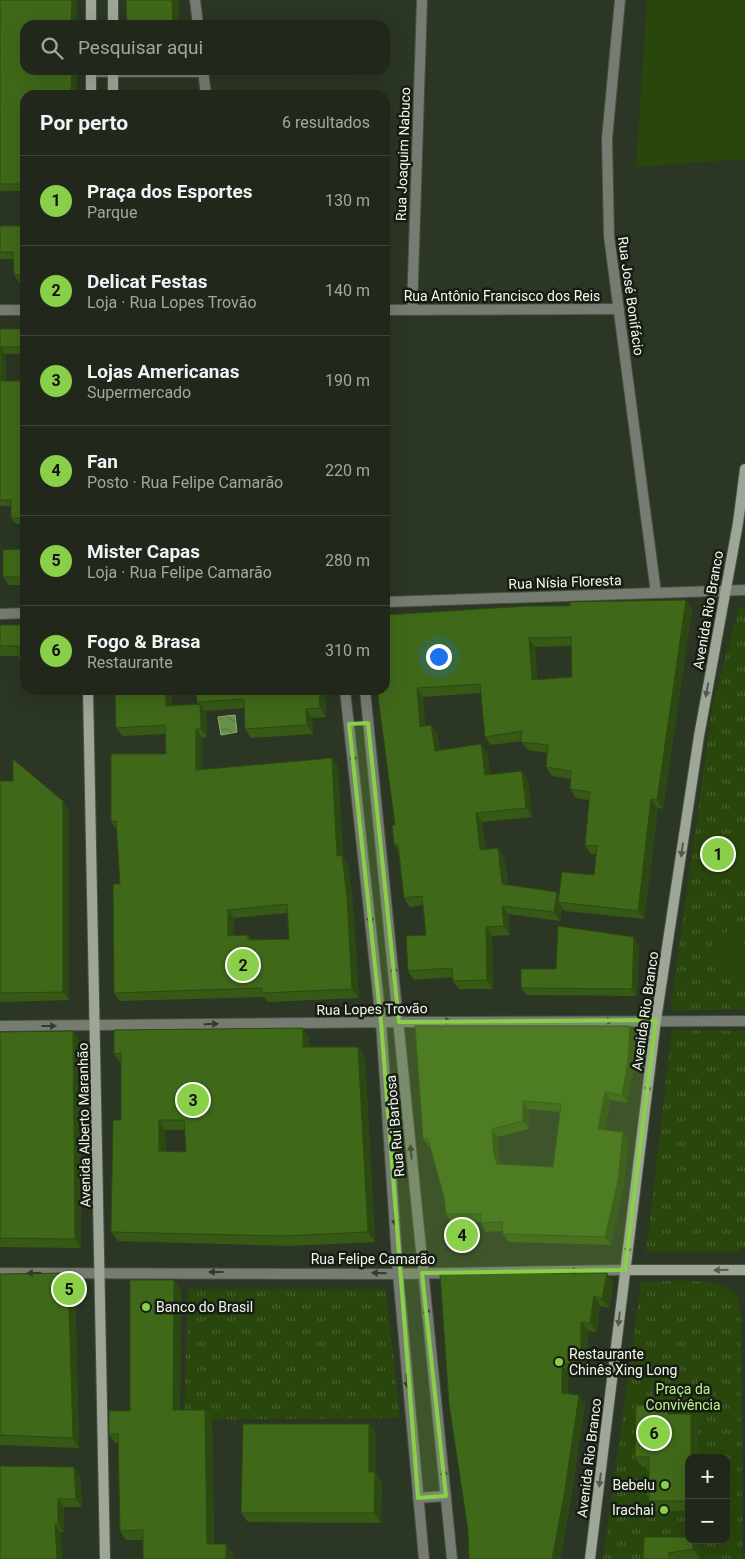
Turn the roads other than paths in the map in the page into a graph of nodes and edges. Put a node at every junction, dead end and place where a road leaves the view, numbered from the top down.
1 (91, 0) edge
2 (113, 0) edge
3 (195, 0) edge
4 (422, 0) edge
5 (620, 0) edge
6 (91, 20) edge
7 (113, 20) edge
8 (197, 20) edge
9 (91, 75) edge
10 (113, 75) edge
11 (204, 75) edge
12 (91, 90) edge
13 (113, 90) edge
14 (205, 90) edge
15 (619, 309) junction
16 (0, 310) edge
17 (20, 310) edge
18 (390, 310) edge
19 (412, 310) junction
20 (745, 469) edge
21 (745, 590) edge
22 (725, 591) junction
23 (656, 593) junction
24 (390, 602) edge
25 (20, 613) edge
26 (0, 614) edge
27 (88, 695) edge
28 (346, 695) edge
29 (365, 695) edge
30 (368, 723) junction
31 (349, 724) junction
32 (362, 846) junction
33 (382, 846) junction
34 (656, 1020) junction
35 (745, 1021) edge
36 (381, 1022) junction
37 (399, 1022) junction
38 (0, 1026) edge
39 (96, 1026) junction
40 (625, 1270) junction
41 (745, 1270) edge
42 (100, 1272) junction
43 (422, 1273) junction
44 (0, 1274) edge
45 (398, 1274) junction
46 (446, 1496) junction
47 (418, 1498) junction
48 (105, 1559) edge
49 (424, 1559) edge
50 (452, 1559) edge
51 (590, 1559) edge

1 - 6 main road
2 - 7 main road
3 - 8 street
4 - 19 street, Rua Joaquim Nabuco
5 - 15 street, Rua José Bonifácio
9 - 12 main road
10 - 13 main road
11 - 14 street
15 - 19 street, Rua Antônio Francisco dos Reis
15 - 23 street, Rua José Bonifácio
16 - 17 street
18 - 19 street, Rua Antônio Francisco dos Reis
20 - 22 main road, Avenida Rio Branco
21 - 22 street, Rua Nísia Floresta
22 - 23 street, Rua Nísia Floresta
22 -> 34 main road, Avenida Rio Branco
23 - 24 street, Rua Nísia Floresta
25 - 26 street
27 - 39 main road, Avenida Alberto Maranhão
28 - 31 street, Rua Rui Barbosa
29 - 30 street, Rua Rui Barbosa
30 - 31 street
30 - 33 street, Rua Rui Barbosa
31 -> 32 street, Rua Rui Barbosa
32 - 33 street
32 -> 36 street, Rua Rui Barbosa
37 -> 33 street, Rua Rui Barbosa
34 - 35 street, Rua Lopes Trovão
37 -> 34 street, Rua Lopes Trovão
34 -> 40 main road, Avenida Rio Branco
36 - 37 street, Rua Lopes Trovão
39 -> 36 street, Rua Lopes Trovão
36 -> 45 street, Rua Rui Barbosa
43 -> 37 street, Rua Rui Barbosa
38 -> 39 street, Rua Lopes Trovão
39 - 42 main road, Avenida Alberto Maranhão
41 -> 40 main road, Rua Felipe Camarão
40 -> 43 street, Rua Felipe Camarão
40 -> 51 main road, Avenida Rio Branco
42 -> 44 street, Rua Felipe Camarão
45 -> 42 street, Rua Felipe Camarão
42 - 48 main road, Avenida Alberto Maranhão
43 - 45 street, Rua Felipe Camarão
46 -> 43 street, Rua Rui Barbosa
45 -> 47 street, Rua Rui Barbosa
46 - 47 street
46 - 50 street, Rua Rui Barbosa
47 - 49 street, Rua Rui Barbosa

